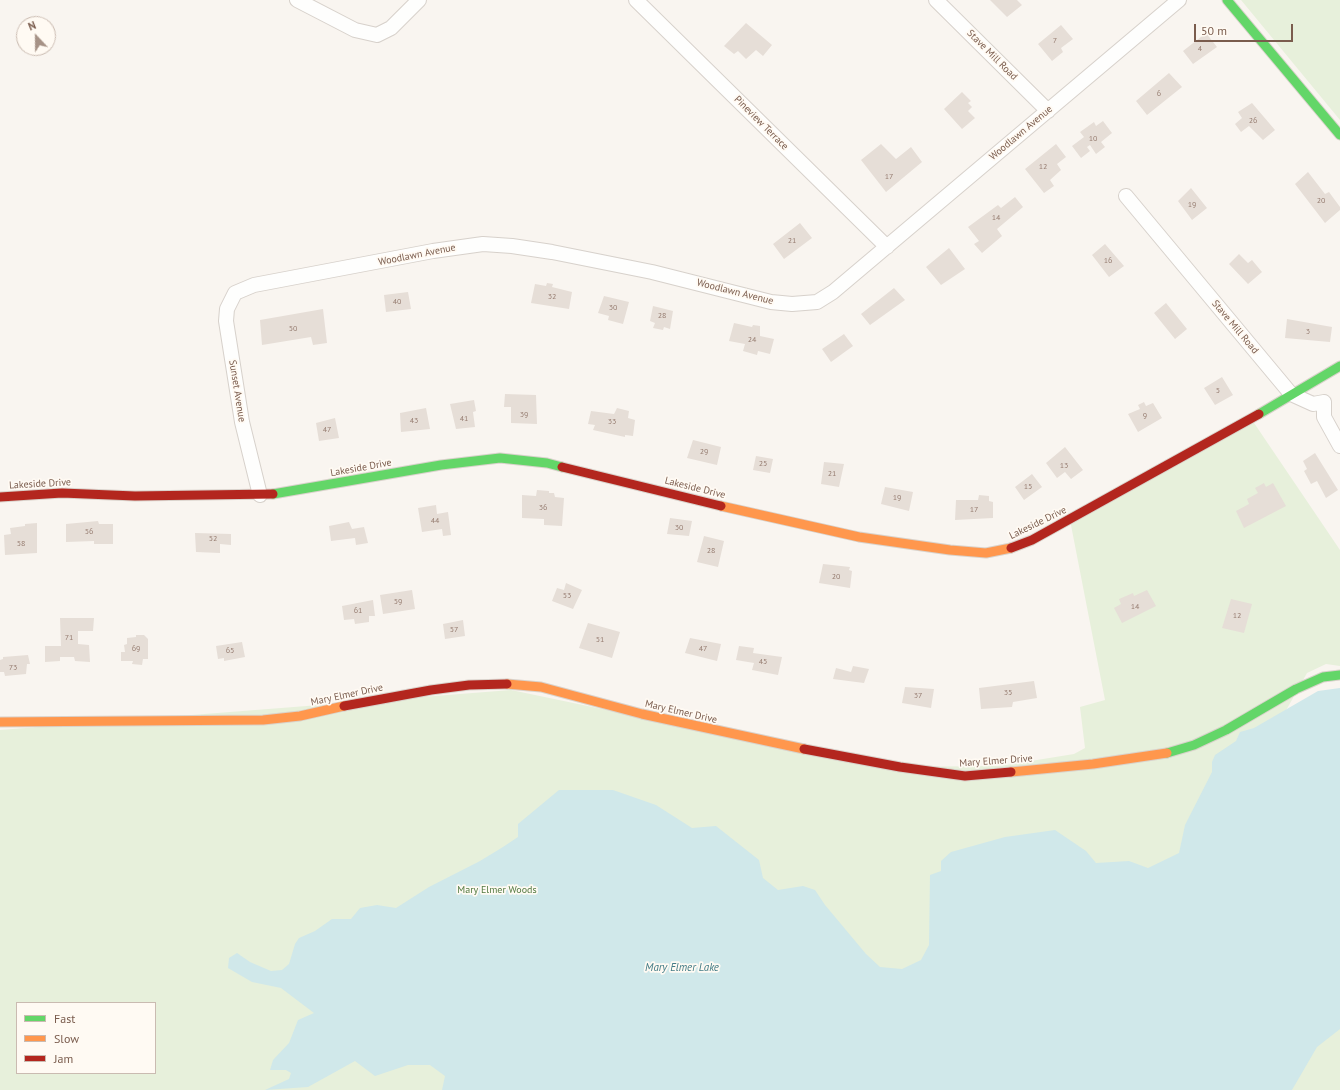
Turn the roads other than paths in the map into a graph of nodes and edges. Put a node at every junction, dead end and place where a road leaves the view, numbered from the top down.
1 (297, 0) edge
2 (419, 0) edge
3 (636, 0) edge
4 (936, 0) edge
5 (1179, 0) edge
6 (1227, 0) edge
7 (1048, 111) junction
8 (1340, 135) edge
9 (1126, 196) dead end
10 (887, 247) junction
11 (239, 291) joint
12 (1340, 366) edge
13 (1291, 394) junction
14 (1340, 446) edge
15 (260, 495) junction
16 (0, 497) edge
17 (1340, 675) edge
18 (0, 722) edge

1 - 2 street
3 - 10 street, Pineview Terrace
4 - 7 street, Stave Mill Road
5 - 7 street, Woodlawn Avenue
6 - 8 street
7 - 10 street, Woodlawn Avenue
9 - 13 street, Stave Mill Road
10 - 11 street, Woodlawn Avenue
11 - 15 street, Sunset Avenue
12 - 13 street, Lakeside Drive
13 - 14 street, Stave Mill Road
13 - 15 street, Lakeside Drive
15 - 16 street, Lakeside Drive
17 - 18 street, Mary Elmer Drive

